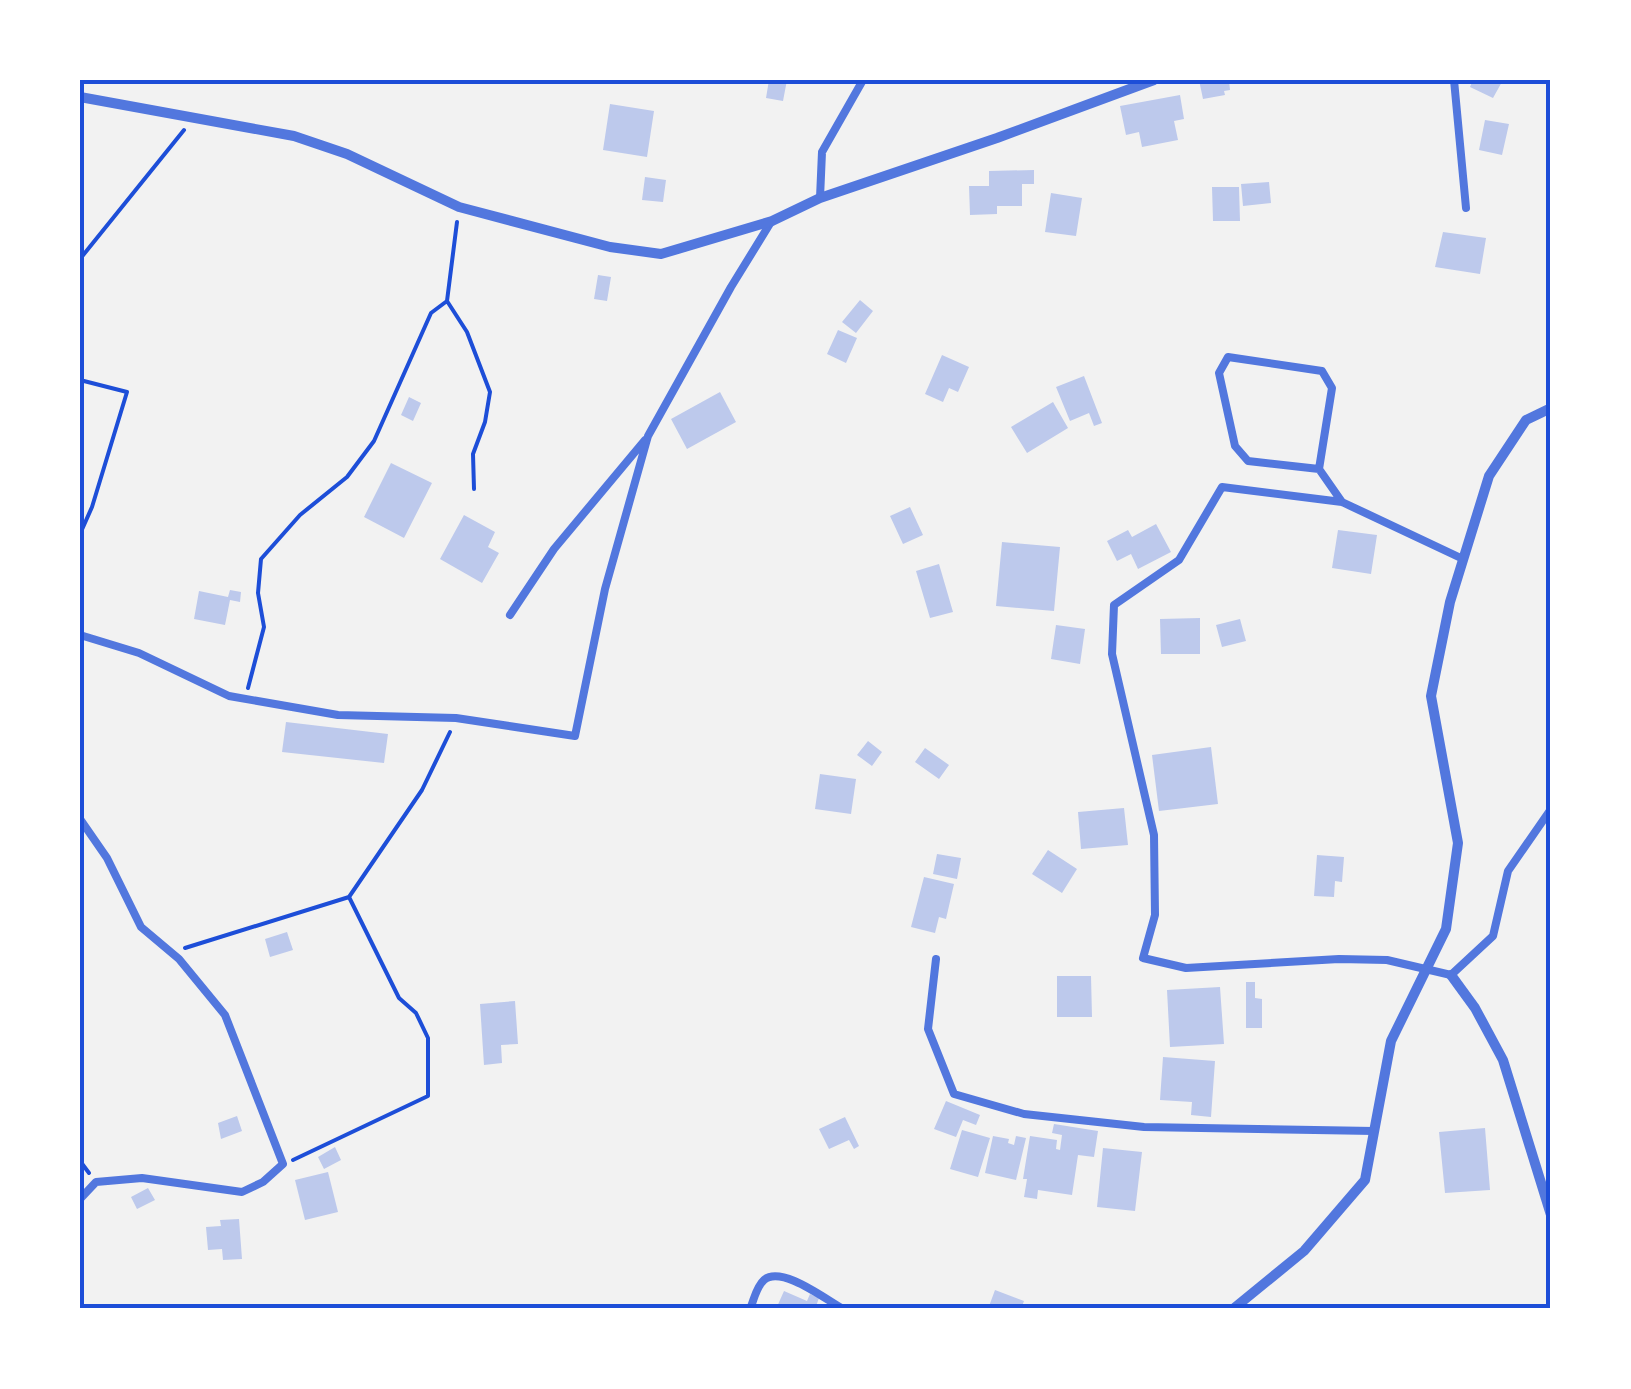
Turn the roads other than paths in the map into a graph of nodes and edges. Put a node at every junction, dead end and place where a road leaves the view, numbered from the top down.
1 (863, 80) edge
2 (1154, 80) edge
3 (1454, 80) edge
4 (80, 97) edge
5 (820, 198) junction
6 (1466, 208) dead end
7 (772, 222) junction
8 (1551, 408) edge
9 (648, 436) junction
10 (1319, 470) junction
11 (1342, 502) junction
12 (1463, 560) junction
13 (510, 615) dead end
14 (80, 635) edge
15 (1551, 809) edge
16 (80, 819) edge
17 (936, 959) dead end
18 (1426, 970) junction
19 (1452, 974) junction
20 (1374, 1131) junction
21 (80, 1199) edge
22 (1551, 1215) edge
23 (750, 1309) edge
24 (843, 1309) edge
25 (1232, 1309) edge

1 - 5 street
2 - 5 street
3 - 6 street
4 - 7 street
5 - 7 street
7 - 9 street
8 - 12 street
9 - 13 street
9 - 14 street
10 - 10 street
10 - 11 street
11 - 12 street
11 - 18 street
12 - 18 street
15 - 19 street
16 - 21 street
17 - 20 street
18 - 19 street
18 - 20 street
19 - 22 street
20 - 25 street
23 - 24 street

